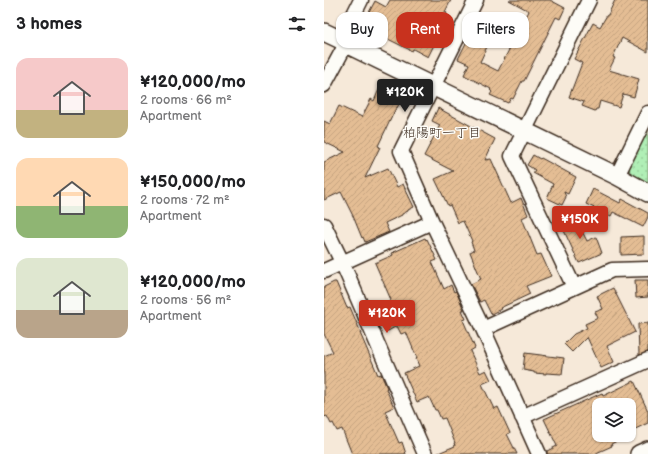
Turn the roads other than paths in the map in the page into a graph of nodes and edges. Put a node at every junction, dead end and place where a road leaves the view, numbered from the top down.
1 (361, 0) edge
2 (476, 0) edge
3 (589, 0) edge
4 (356, 12) edge
5 (324, 32) edge
6 (336, 38) edge
7 (340, 48) edge
8 (355, 48) edge
9 (324, 85) edge
10 (433, 87) junction
11 (648, 113) edge
12 (525, 131) junction
13 (617, 176) junction
14 (648, 193) edge
15 (432, 222) junction
16 (324, 225) edge
17 (342, 262) junction
18 (648, 269) edge
19 (324, 271) edge
20 (574, 287) junction
21 (482, 329) junction
22 (648, 360) edge
23 (522, 417) junction
24 (648, 450) edge
25 (424, 454) edge
26 (539, 454) edge
27 (639, 454) edge

1 - 4 street
2 - 10 street
3 - 12 street
5 - 6 street
7 - 9 street
8 - 10 street
10 - 12 street
10 - 15 street
11 - 13 street
12 - 13 street
12 - 20 street
13 - 14 street
15 - 17 street
15 - 21 street
16 - 17 street
17 - 19 street
17 - 25 street
18 - 20 street
20 - 21 street
21 - 23 street
22 - 23 street
23 - 26 street
24 - 27 street

